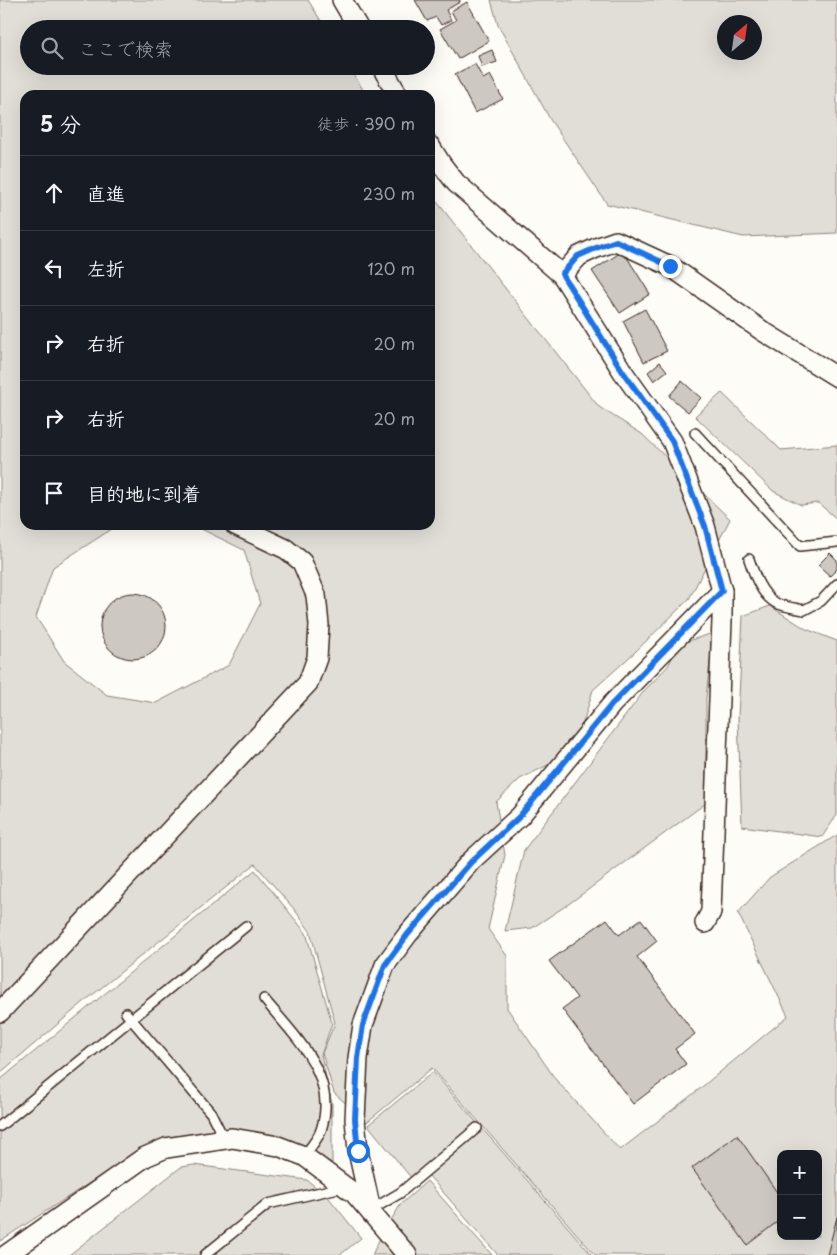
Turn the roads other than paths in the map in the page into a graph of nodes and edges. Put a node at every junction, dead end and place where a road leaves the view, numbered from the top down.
1 (342, 0) edge
2 (354, 20) edge
3 (386, 75) edge
4 (395, 90) edge
5 (435, 154) edge
6 (562, 274) junction
7 (837, 377) edge
8 (695, 433) dead end
9 (246, 530) edge
10 (837, 542) edge
11 (749, 559) dead end
12 (837, 584) edge
13 (722, 591) junction
14 (706, 923) dead end
15 (246, 926) dead end
16 (264, 1000) dead end
17 (0, 1012) edge
18 (126, 1012) dead end
19 (132, 1020) junction
20 (0, 1126) edge
21 (477, 1128) dead end
22 (224, 1139) junction
23 (304, 1156) junction
24 (345, 1186) junction
25 (371, 1210) junction
26 (8, 1254) edge
27 (205, 1255) edge
28 (407, 1255) edge

1 - 2 street
3 - 4 street
5 - 6 street
6 - 7 street
6 - 13 street
8 - 10 lane
9 - 17 street
11 - 12 lane
13 - 14 street
13 - 25 street
15 - 19 lane
16 - 23 lane
18 - 19 lane
19 - 20 lane
19 - 22 lane
21 - 25 lane
22 - 23 street
22 - 26 street
23 - 24 street
24 - 25 street
24 - 27 lane
25 - 28 street

